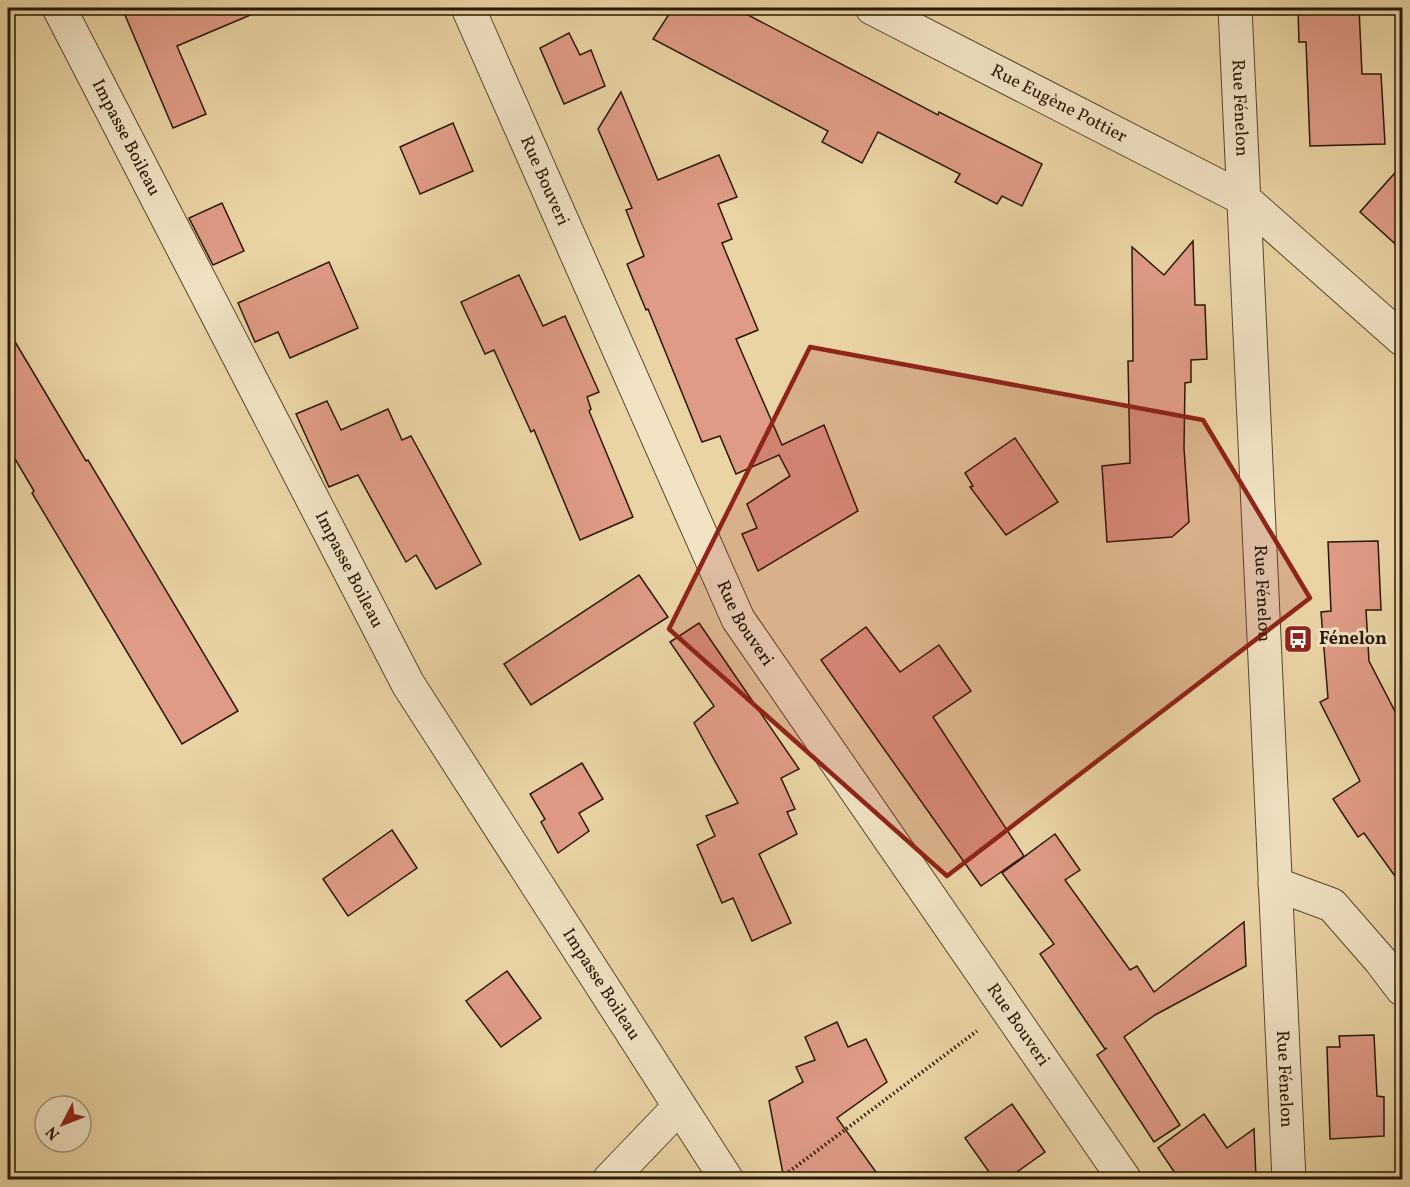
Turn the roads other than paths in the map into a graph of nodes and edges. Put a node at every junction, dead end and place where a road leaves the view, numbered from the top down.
1 (59, 8) edge
2 (468, 8) edge
3 (872, 8) edge
4 (1235, 8) edge
5 (1244, 200) junction
6 (1402, 339) edge
7 (1275, 884) junction
8 (1402, 989) edge
9 (679, 1107) junction
10 (609, 1179) edge
11 (727, 1179) edge
12 (1125, 1179) edge
13 (1288, 1179) edge

1 - 9 street, Impasse Boileau
2 - 12 street, Rue Bouveri
3 - 5 street, Rue Eugène Pottier
4 - 5 street, Rue Fénelon
5 - 6 street, Rue Eugène Pottier
5 - 7 street, Rue Fénelon
7 - 8 street
7 - 13 street, Rue Fénelon
9 - 10 street
9 - 11 street, Impasse Boileau

